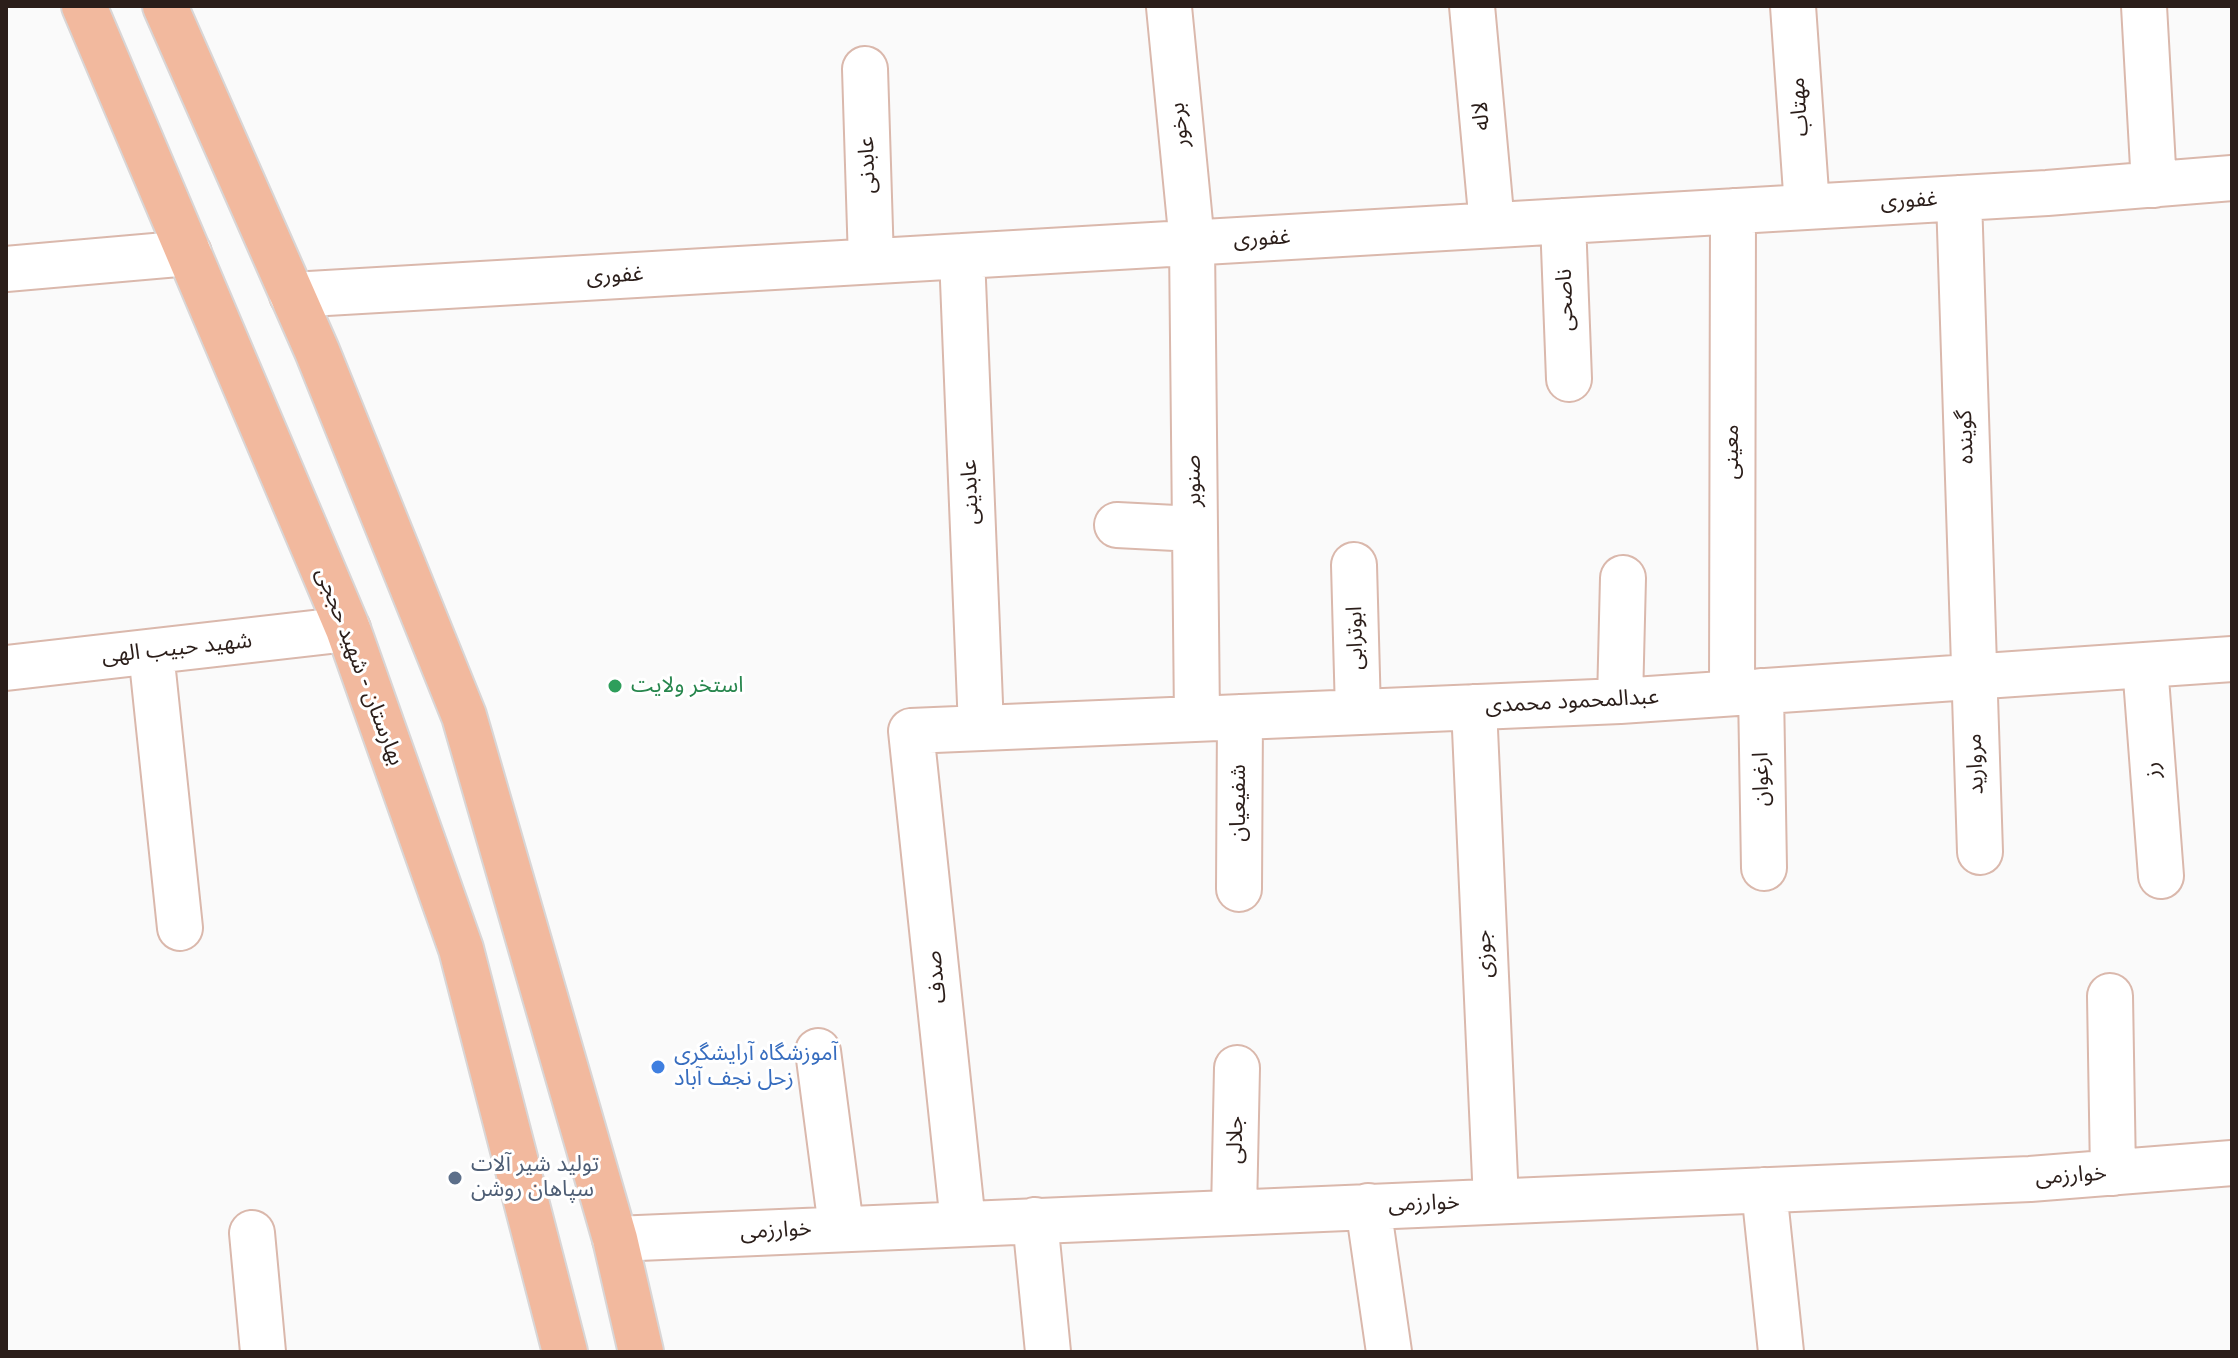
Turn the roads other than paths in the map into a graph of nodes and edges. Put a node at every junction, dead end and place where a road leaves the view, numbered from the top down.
1 (84, 6) edge
2 (165, 6) edge
3 (1472, 6) edge
4 (1793, 6) edge
5 (2144, 6) edge
6 (1169, 7) edge
7 (865, 69) dead end
8 (2232, 178) edge
9 (2154, 185) junction
10 (1959, 198) junction
11 (1807, 207) junction
12 (1733, 211) junction
13 (1563, 221) junction
14 (1492, 225) junction
15 (1192, 243) junction
16 (189, 253) junction
17 (962, 256) junction
18 (871, 261) junction
19 (6, 269) edge
20 (292, 295) junction
21 (1569, 379) dead end
22 (1117, 525) dead end
23 (1195, 529) junction
24 (1354, 565) dead end
25 (1623, 578) dead end
26 (348, 629) junction
27 (151, 652) junction
28 (2232, 659) edge
29 (2145, 665) junction
30 (6, 668) edge
31 (1973, 676) junction
32 (1746, 692) junction
33 (1620, 701) junction
34 (1474, 707) junction
35 (1358, 712) junction
36 (1218, 718) junction
37 (981, 728) junction
38 (911, 731) joint
39 (1980, 852) dead end
40 (1764, 868) dead end
41 (2161, 876) dead end
42 (1239, 889) dead end
43 (180, 928) dead end
44 (2110, 996) dead end
45 (818, 1051) dead end
46 (1237, 1068) dead end
47 (2232, 1163) edge
48 (2113, 1173) junction
49 (1764, 1190) junction
50 (1496, 1201) junction
51 (1368, 1206) junction
52 (1234, 1212) junction
53 (1035, 1220) junction
54 (963, 1223) junction
55 (841, 1227) junction
56 (252, 1233) dead end
57 (615, 1239) junction
58 (263, 1352) edge
59 (565, 1352) edge
60 (641, 1352) edge
61 (1048, 1352) edge
62 (1389, 1352) edge
63 (1781, 1352) edge

1 - 16 main road, بهارستان - شهید حججی
2 - 20 main road
3 - 14 street, لاله
4 - 11 street, مهتاب
5 - 9 street
6 - 15 street, برخور
7 - 18 street, عابدنی
8 - 9 street, غفوری
9 - 10 street, غفوری
10 - 11 street, غفوری
10 - 31 street, گوینده
11 - 12 street, غفوری
12 - 13 street, غفوری
12 - 32 street, معینی
13 - 14 street, غفوری
13 - 21 street, ناصحی
14 - 15 street, غفوری
15 - 17 street, غفوری
15 - 23 street, صنوبر
16 - 19 street
16 - 26 main road, بهارستان - شهید حججی
17 - 18 street, غفوری
17 - 37 street, عابدینی
18 - 20 street, غفوری
20 - 57 main road
22 - 23 street
23 - 36 street, صنوبر
24 - 35 street, ابوترابی
25 - 33 street
26 - 27 street, شهید حبیب الهی
26 - 59 main road, بهارستان - شهید حججی
27 - 30 street, شهید حبیب الهی
27 - 43 street
28 - 29 street, عبدالمحمود محمدی
29 - 31 street, عبدالمحمود محمدی
29 - 41 street, رز
31 - 32 street, عبدالمحمود محمدی
31 - 39 street, مروارید
32 - 33 street, عبدالمحمود محمدی
32 - 40 street, ارغوان
33 - 34 street, عبدالمحمود محمدی
34 - 35 street, عبدالمحمود محمدی
34 - 50 street, جوزی
35 - 36 street, عبدالمحمود محمدی
36 - 37 street, عبدالمحمود محمدی
36 - 42 street, شفیعیان
37 - 38 street, عبدالمحمود محمدی
38 - 54 street, صدف
44 - 48 street
45 - 55 street
46 - 52 street, جلالی
47 - 48 street, خوارزمی
48 - 49 street, خوارزمی
49 - 50 street, خوارزمی
49 - 63 street
50 - 51 street, خوارزمی
51 - 52 street, خوارزمی
51 - 62 street
52 - 53 street, خوارزمی
53 - 54 street, خوارزمی
53 - 61 street
54 - 55 street, خوارزمی
55 - 57 street, خوارزمی
56 - 58 street
57 - 60 main road

